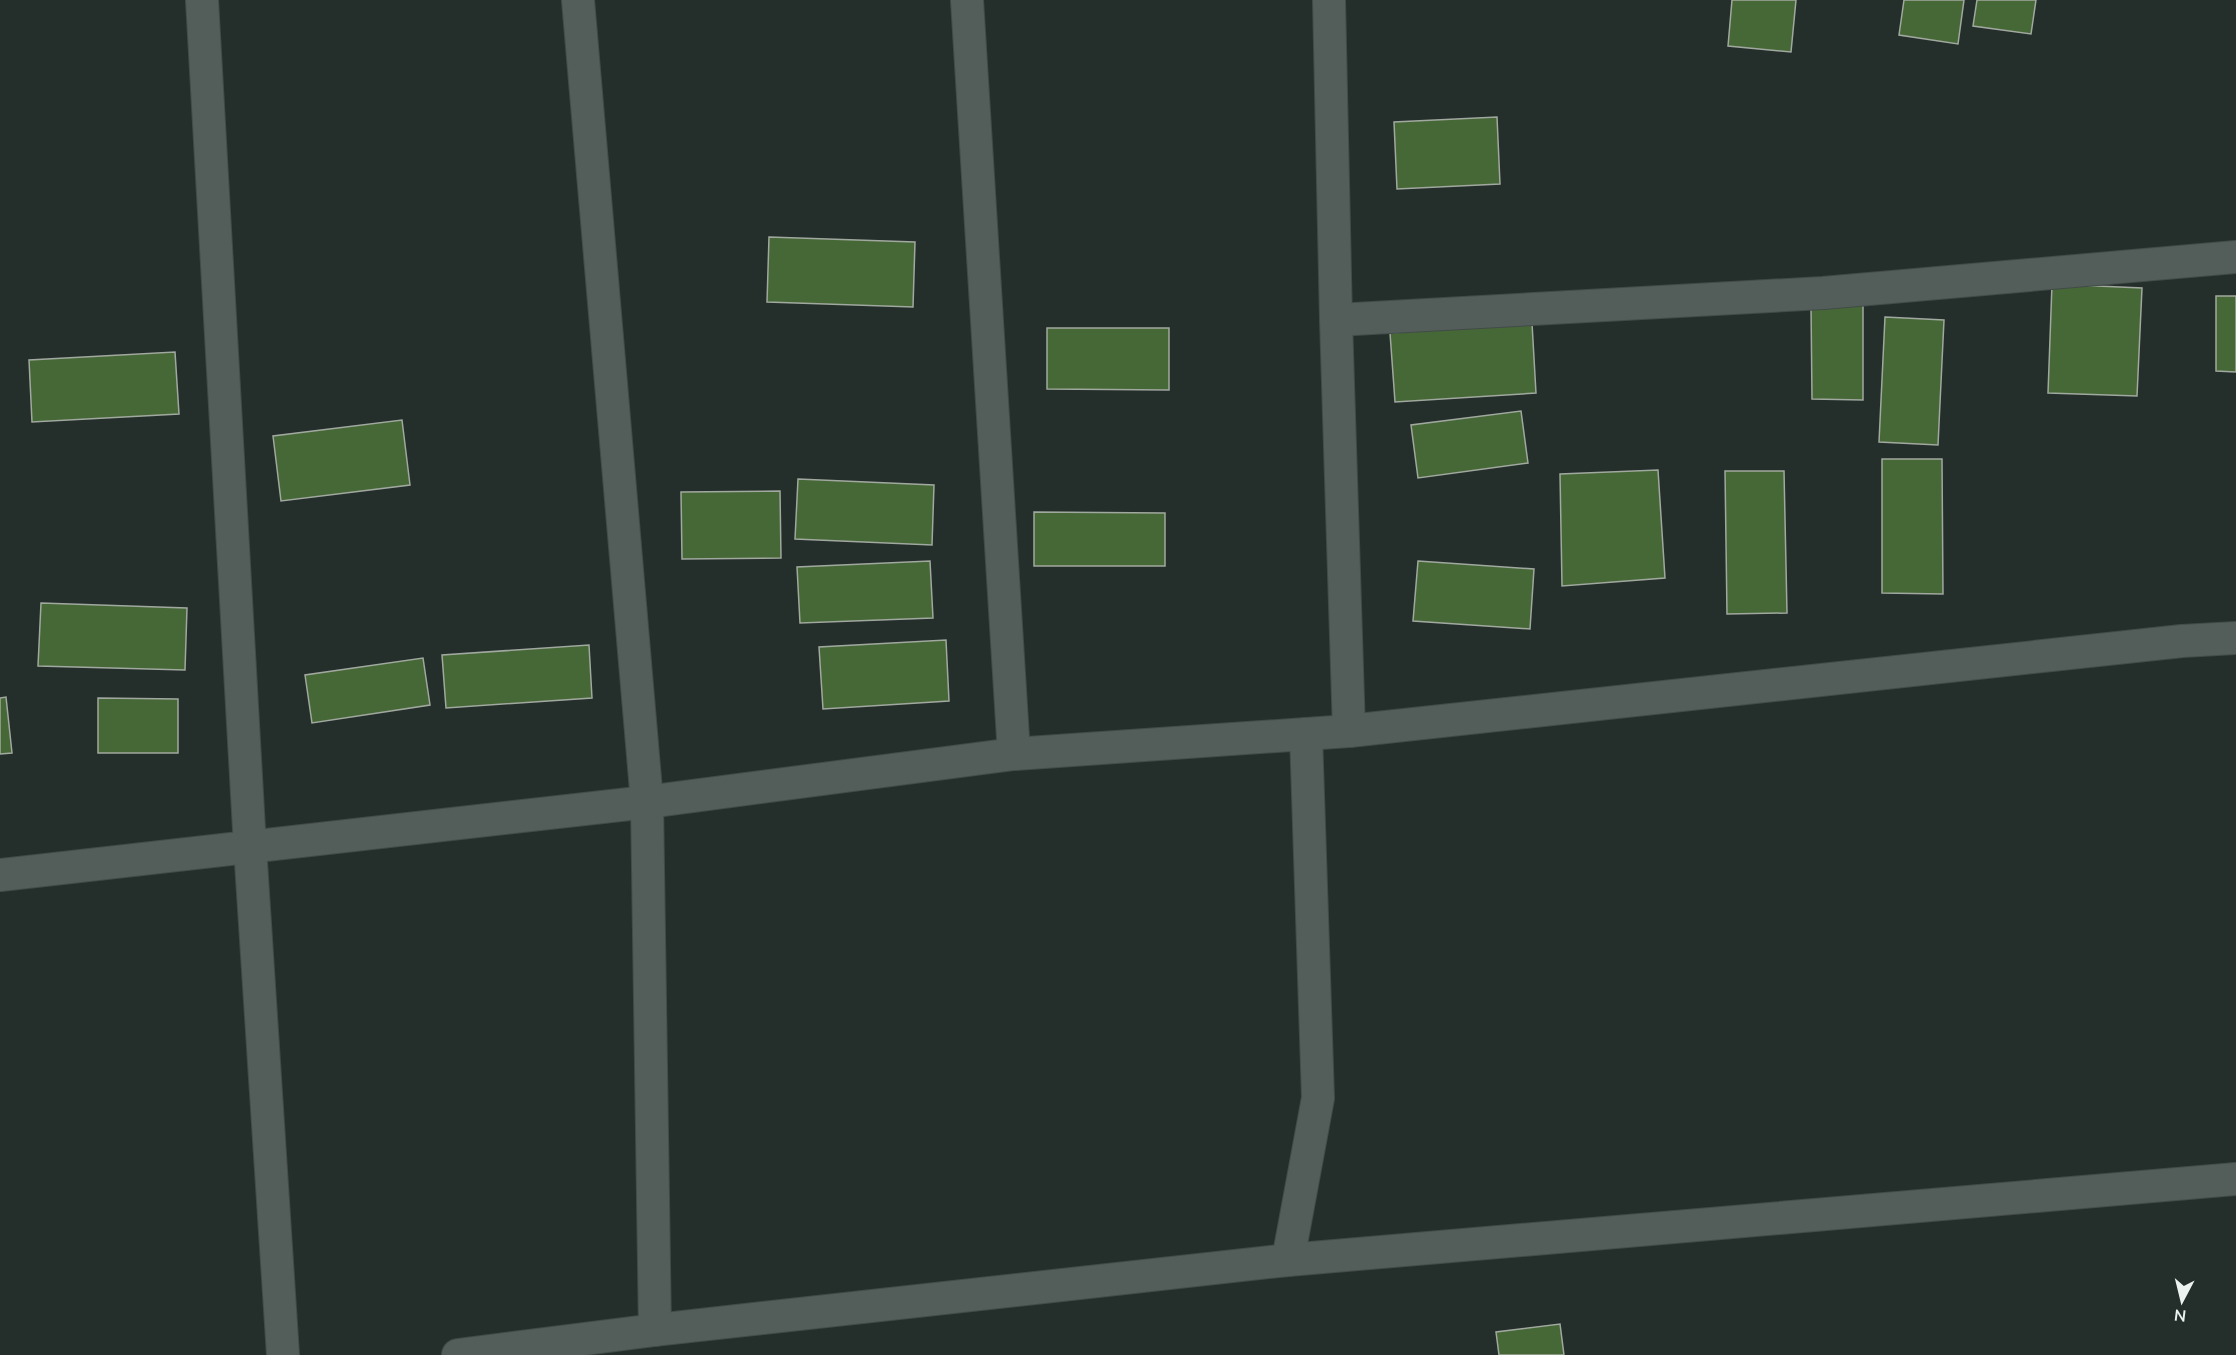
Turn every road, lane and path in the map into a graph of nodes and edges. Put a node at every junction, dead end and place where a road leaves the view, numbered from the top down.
1 (202, 0) edge
2 (578, 0) edge
3 (967, 0) edge
4 (1329, 0) edge
5 (2236, 257) edge
6 (1336, 320) junction
7 (2236, 638) edge
8 (1349, 731) junction
9 (1306, 734) junction
10 (1014, 754) junction
11 (647, 802) junction
12 (250, 847) junction
13 (0, 875) edge
14 (2236, 1179) edge
15 (1288, 1260) junction
16 (655, 1330) junction
17 (283, 1355) edge
18 (458, 1355) edge

1 - 12 street
2 - 11 street
3 - 10 street
4 - 6 street
5 - 6 street
6 - 8 street
7 - 8 street
8 - 9 street
9 - 10 street
9 - 15 street
10 - 11 street
11 - 12 street
11 - 16 street
12 - 13 street
12 - 17 street
14 - 15 street
15 - 16 street
16 - 18 street

